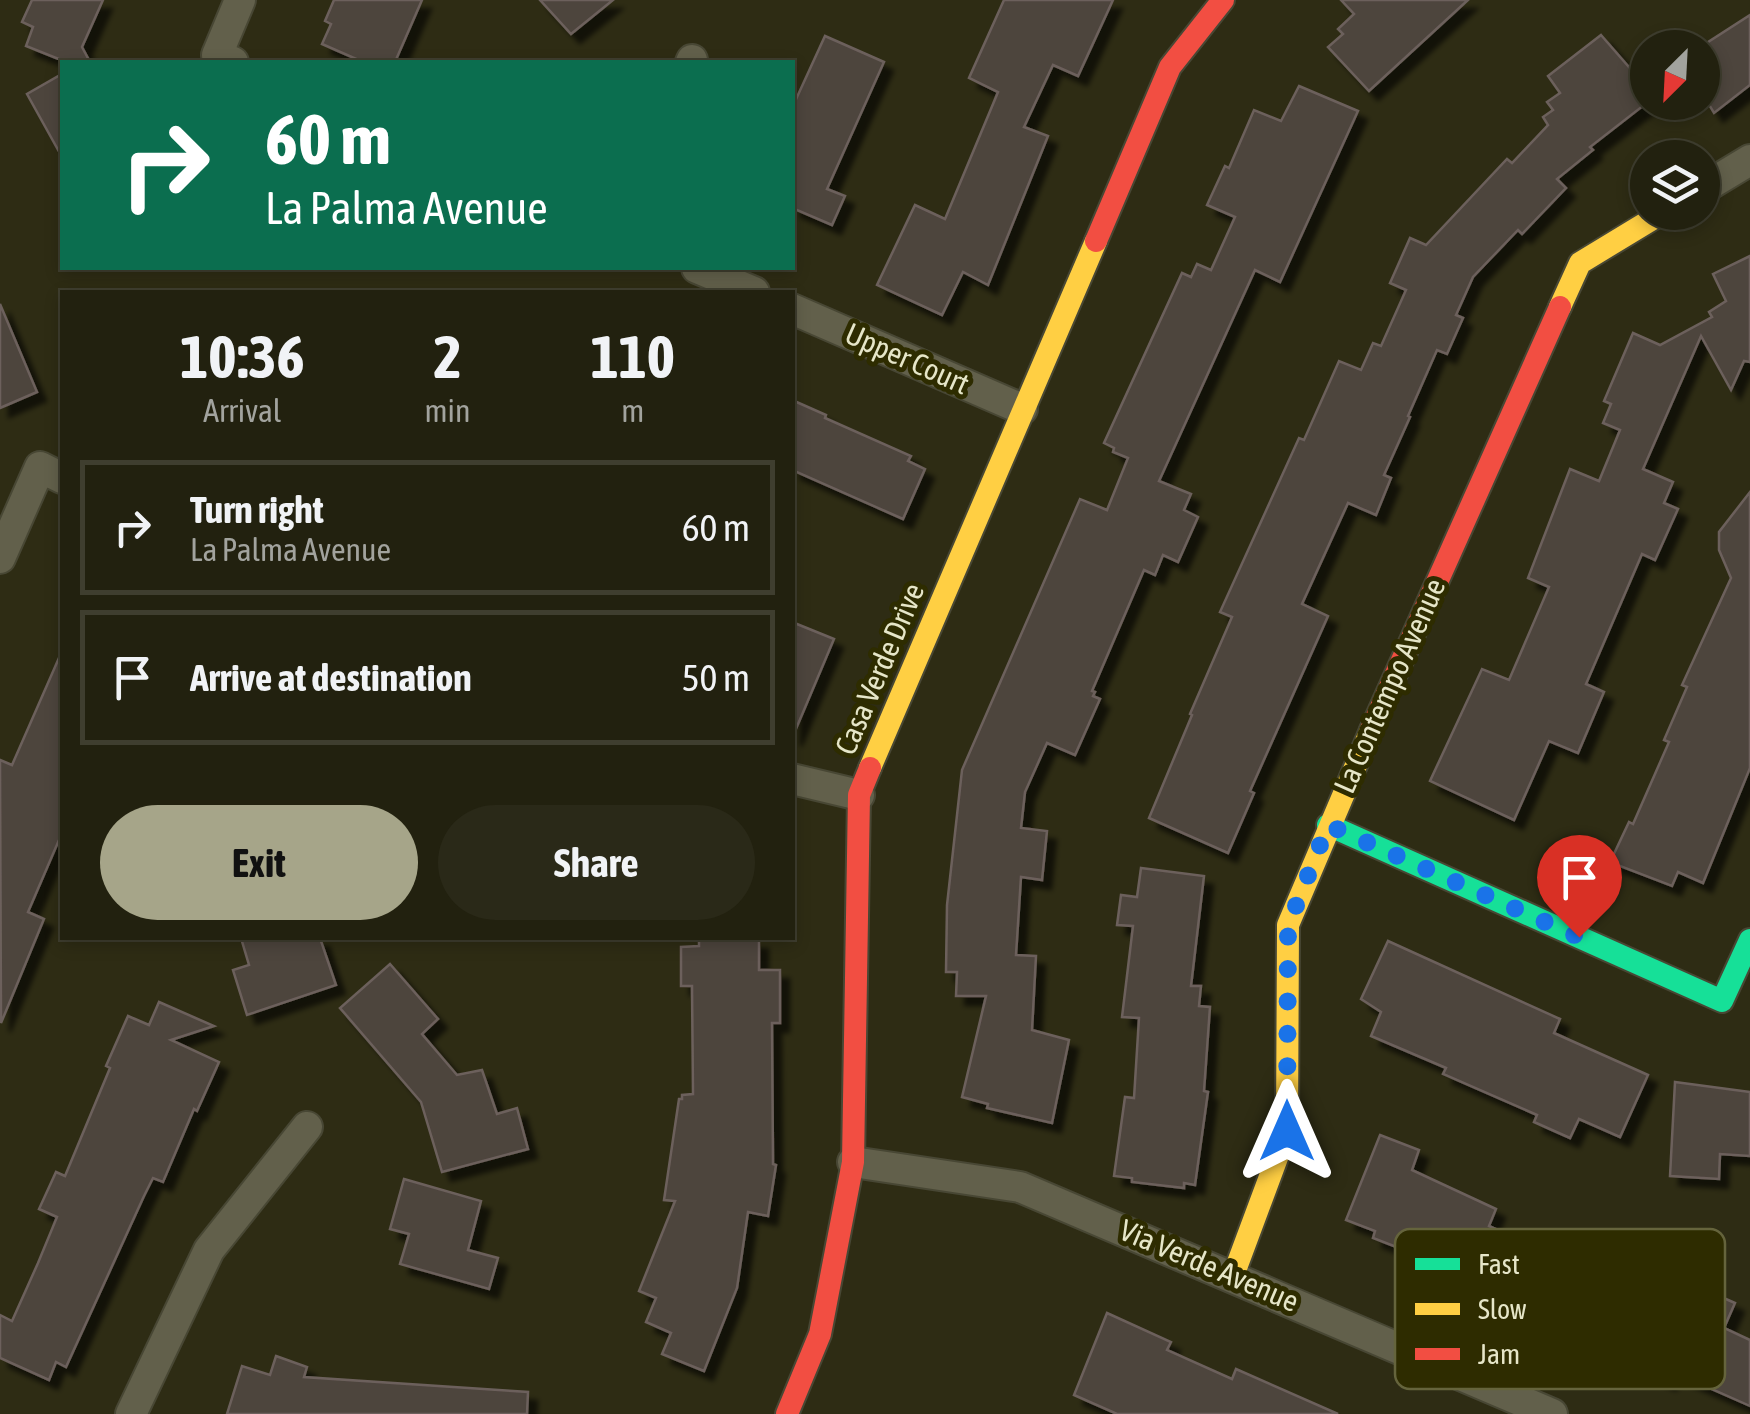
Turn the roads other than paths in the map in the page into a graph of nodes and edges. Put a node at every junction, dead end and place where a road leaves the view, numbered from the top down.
1 (240, 0) edge
2 (1223, 0) edge
3 (225, 59) edge
4 (1750, 160) edge
5 (1720, 178) edge
6 (1634, 230) edge
7 (701, 270) edge
8 (749, 290) edge
9 (795, 310) edge
10 (1022, 409) junction
11 (51, 473) edge
12 (0, 558) edge
13 (795, 780) edge
14 (860, 795) junction
15 (1328, 825) junction
16 (1750, 940) edge
17 (307, 1127) dead end
18 (853, 1162) junction
19 (1233, 1276) junction
20 (1395, 1346) edge
21 (1494, 1389) edge
22 (131, 1414) edge
23 (787, 1414) edge
24 (1552, 1414) edge

1 - 3 street
2 - 10 street, Casa Verde Drive
4 - 5 street
6 - 15 street, La Contempo Avenue
7 - 8 street
9 - 10 street, Upper Court
10 - 14 street, Casa Verde Drive
11 - 12 street
13 - 14 street
14 - 18 street, Casa Verde Drive
15 - 16 street
15 - 19 street, La Contempo Avenue
17 - 22 street
18 - 19 street, Via Verde Avenue
18 - 23 street, Casa Verde Drive
19 - 20 street, Via Verde Avenue
21 - 24 street, Via Verde Avenue

